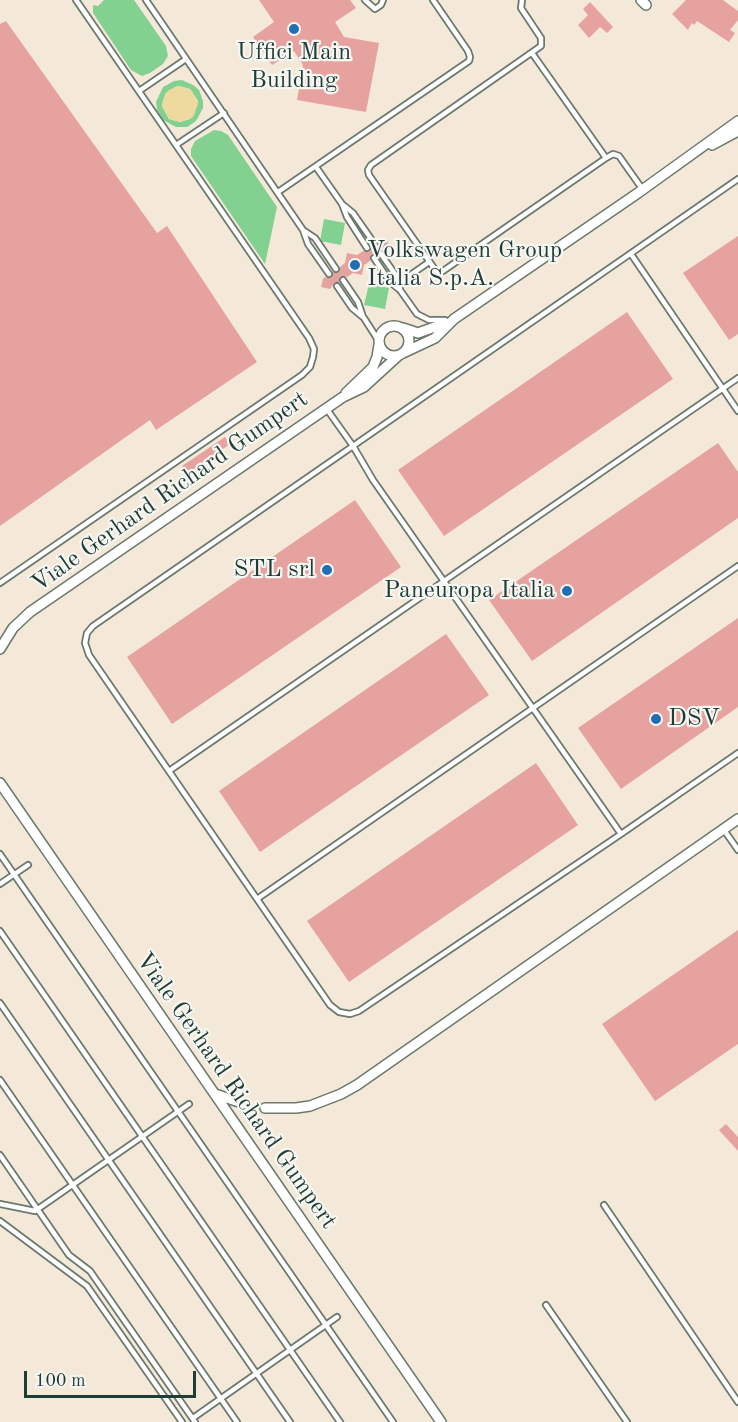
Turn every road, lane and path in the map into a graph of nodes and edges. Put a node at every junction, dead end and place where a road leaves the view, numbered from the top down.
1 (76, 0) edge
2 (146, 0) edge
3 (365, 0) edge
4 (383, 0) edge
5 (433, 0) edge
6 (522, 0) edge
7 (532, 53) junction
8 (186, 58) junction
9 (139, 91) junction
10 (224, 113) junction
11 (738, 120) edge
12 (738, 131) edge
13 (176, 145) junction
14 (688, 157) junction
15 (606, 158) junction
16 (316, 167) junction
17 (738, 179) edge
18 (643, 190) junction
19 (278, 192) junction
20 (342, 204) junction
21 (303, 230) junction
22 (374, 243) dead end
23 (368, 248) dead end
24 (381, 254) dead end
25 (631, 254) junction
26 (374, 258) dead end
27 (429, 262) junction
28 (336, 269) dead end
29 (329, 274) dead end
30 (343, 280) dead end
31 (399, 283) junction
32 (337, 286) dead end
33 (400, 290) junction
34 (363, 318) junction
35 (454, 319) junction
36 (402, 328) junction
37 (379, 342) junction
38 (401, 354) junction
39 (738, 378) edge
40 (723, 389) junction
41 (343, 397) junction
42 (326, 408) junction
43 (738, 411) edge
44 (353, 446) junction
45 (738, 566) edge
46 (444, 582) junction
47 (0, 583) edge
48 (0, 649) edge
49 (532, 708) junction
50 (738, 753) edge
51 (169, 771) junction
52 (0, 783) edge
53 (738, 819) edge
54 (724, 829) junction
55 (621, 834) junction
56 (738, 850) edge
57 (0, 854) edge
58 (28, 865) dead end
59 (14, 874) junction
60 (0, 884) edge
61 (256, 899) junction
62 (0, 931) edge
63 (0, 1003) edge
64 (0, 1080) edge
65 (215, 1094) junction
66 (189, 1104) dead end
67 (245, 1104) dead end
68 (265, 1108) dead end
69 (178, 1111) junction
70 (142, 1136) junction
71 (0, 1155) edge
72 (108, 1160) junction
73 (73, 1185) junction
74 (0, 1204) edge
75 (604, 1206) dead end
76 (38, 1209) junction
77 (0, 1221) edge
78 (546, 1305) dead end
79 (337, 1317) dead end
80 (326, 1325) junction
81 (290, 1350) junction
82 (256, 1374) junction
83 (221, 1398) junction
84 (738, 1402) edge
85 (194, 1420) edge
86 (182, 1422) edge
87 (237, 1422) edge
88 (290, 1422) edge
89 (340, 1422) edge
90 (393, 1422) edge
91 (441, 1422) edge
92 (627, 1422) edge

1 - 9 lane
2 - 8 lane
3 - 4 lane
5 - 16 lane
6 - 7 lane
7 - 15 lane
7 - 27 lane
8 - 9 lane
8 - 10 lane
9 - 13 lane
10 - 13 lane
10 - 19 lane
11 - 14 street, Viale Gerhard Richard Gumpert
12 - 14 street, Viale Gerhard Richard Gumpert
13 - 47 lane
14 - 18 street, Viale Gerhard Richard Gumpert
15 - 18 lane
15 - 27 lane
16 - 19 lane
16 - 20 lane
17 - 25 lane
18 - 35 street, Viale Gerhard Richard Gumpert
19 - 21 lane
20 - 22 lane
20 - 23 lane
21 - 28 lane
21 - 29 lane
24 - 31 lane
25 - 40 lane
25 - 44 lane
26 - 33 lane
27 - 31 lane
30 - 34 lane
31 - 33 lane
32 - 34 lane
33 - 35 lane
34 - 37 lane
35 - 36 street, Viale Gerhard Richard Gumpert
35 - 38 street, Viale Gerhard Richard Gumpert
36 - 37 street
36 - 38 street
37 - 38 street
37 - 41 street, Viale Gerhard Richard Gumpert
38 - 41 street, Viale Gerhard Richard Gumpert
39 - 40 lane
40 - 43 lane
40 - 46 lane
41 - 42 street, Viale Gerhard Richard Gumpert
42 - 44 lane
42 - 48 street, Viale Gerhard Richard Gumpert
44 - 46 lane
44 - 51 lane
45 - 49 lane
46 - 49 lane
46 - 51 lane
49 - 55 lane
49 - 61 lane
50 - 55 lane
51 - 61 lane
52 - 65 street, Viale Gerhard Richard Gumpert
53 - 54 street
54 - 56 lane
54 - 68 street
55 - 61 lane
57 - 59 lane
58 - 59 lane
59 - 60 lane
59 - 69 lane
62 - 70 lane
63 - 72 lane
64 - 73 lane
65 - 67 street
65 - 91 street, Viale Gerhard Richard Gumpert
66 - 69 lane
69 - 70 lane
69 - 80 lane
70 - 72 lane
70 - 81 lane
71 - 76 lane
72 - 73 lane
72 - 82 lane
73 - 76 lane
73 - 83 lane
74 - 76 lane
75 - 84 lane
76 - 85 lane
77 - 86 lane
78 - 92 lane
79 - 80 lane
80 - 81 lane
80 - 90 lane
81 - 82 lane
81 - 89 lane
82 - 83 lane
82 - 88 lane
83 - 85 lane
83 - 87 lane

